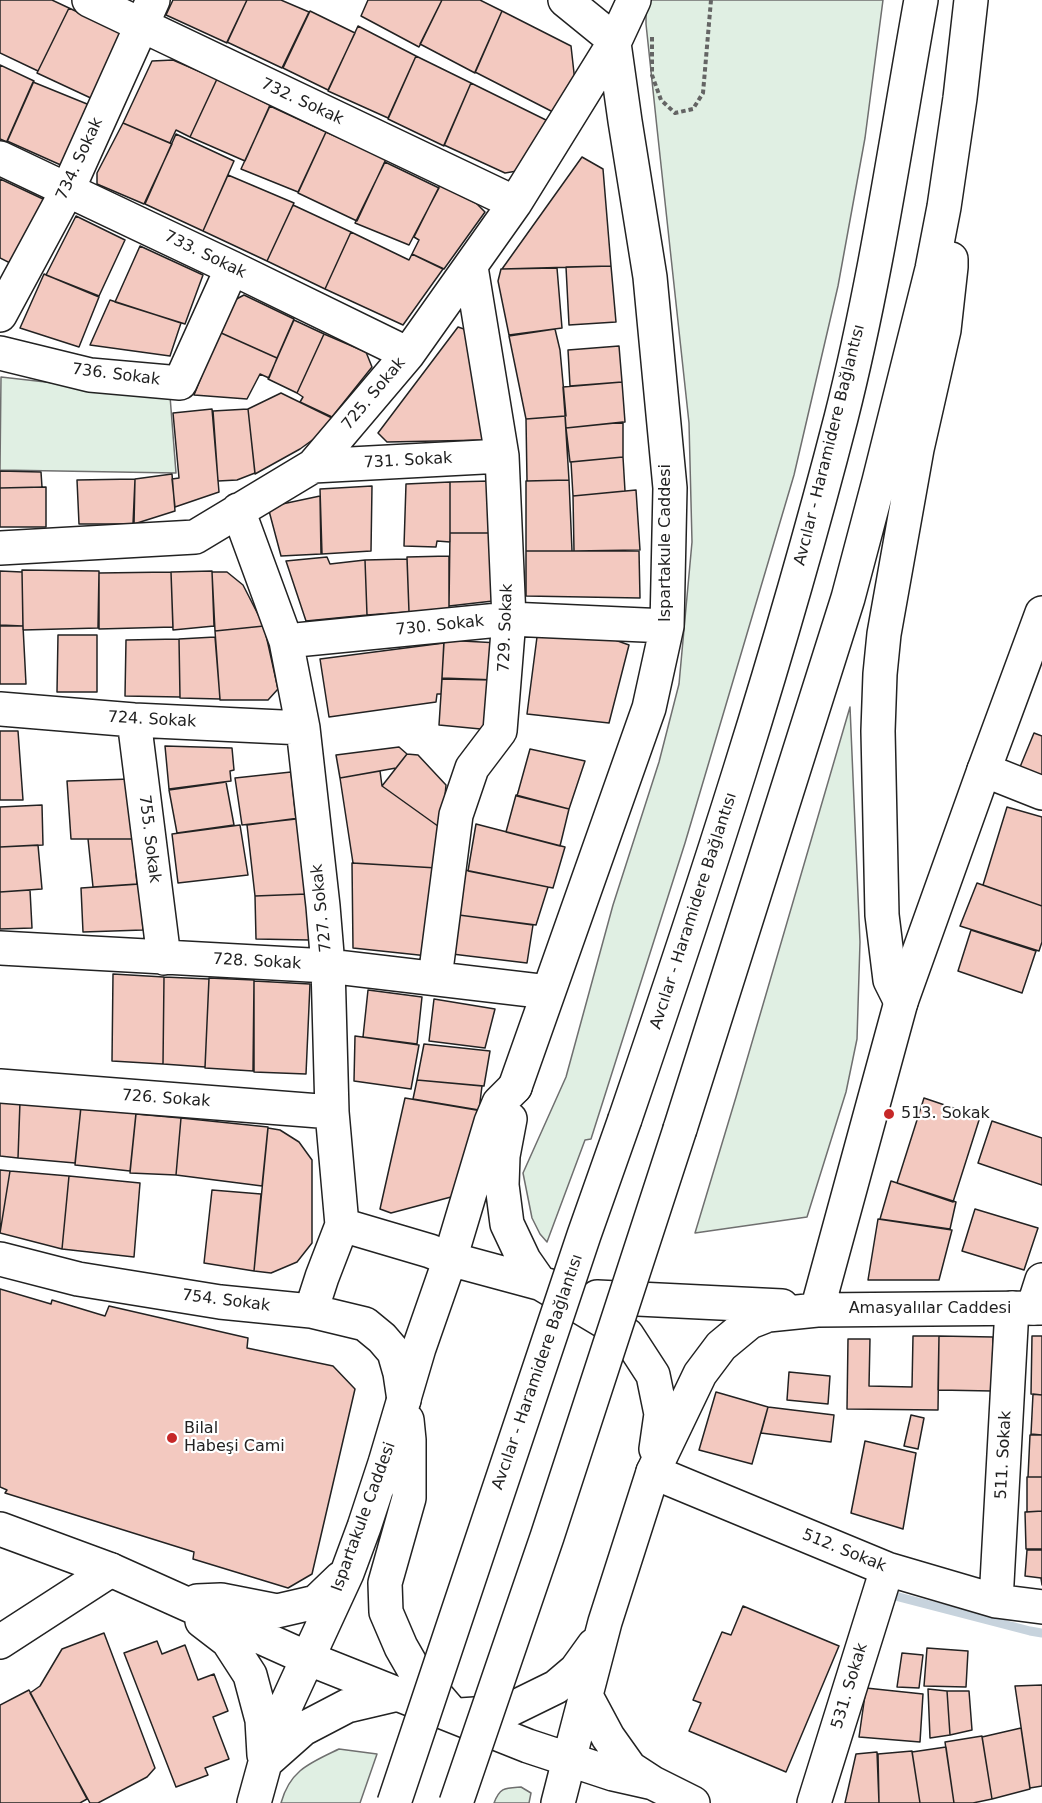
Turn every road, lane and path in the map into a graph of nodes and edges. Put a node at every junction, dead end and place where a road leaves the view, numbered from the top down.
1 (89, 0) edge
2 (565, 0) edge
3 (634, 0) edge
4 (711, 0) edge
5 (921, 0) edge
6 (971, 0) edge
7 (147, 13) edge
8 (652, 32) dead end
9 (614, 43) junction
10 (0, 158) edge
11 (68, 189) junction
12 (515, 203) junction
13 (944, 207) junction
14 (232, 267) junction
15 (471, 267) junction
16 (0, 315) edge
17 (0, 353) edge
18 (408, 354) junction
19 (502, 456) junction
20 (313, 466) junction
21 (238, 510) junction
22 (0, 548) edge
23 (1042, 613) edge
24 (509, 619) junction
25 (667, 626) junction
26 (286, 641) junction
27 (0, 709) edge
28 (134, 720) junction
29 (303, 728) junction
30 (984, 770) junction
31 (1042, 793) edge
32 (0, 948) edge
33 (165, 958) junction
34 (328, 966) junction
35 (435, 978) junction
36 (548, 992) junction
37 (901, 1002) junction
38 (0, 1086) edge
39 (515, 1087) junction
40 (332, 1112) junction
41 (342, 1225) junction
42 (0, 1259) edge
43 (450, 1259) junction
44 (540, 1283) junction
45 (1032, 1301) edge
46 (817, 1310) junction
47 (311, 1311) junction
48 (404, 1400) junction
49 (653, 1472) junction
50 (0, 1529) edge
51 (887, 1569) junction
52 (111, 1570) junction
53 (347, 1573) junction
54 (177, 1601) junction
55 (996, 1601) junction
56 (1042, 1607) edge
57 (605, 1622) junction
58 (0, 1642) edge
59 (307, 1658) junction
60 (398, 1694) junction
61 (585, 1694) junction
62 (453, 1715) junction
63 (569, 1760) junction
64 (265, 1763) junction
65 (653, 1783) junction
66 (254, 1803) edge
67 (394, 1803) edge
68 (456, 1803) edge
69 (558, 1803) edge
70 (693, 1803) edge
71 (814, 1803) edge

1 - 7 main road, 732. Sokak
2 - 9 main road
3 - 9 main road, 725. Sokak
4 - 8 path
5 - 67 main road, Avcılar - Haramidere Bağlantısı, bridge
6 - 13 main road
7 - 11 main road, 734. Sokak
7 - 12 main road, 732. Sokak
9 - 12 main road, 725. Sokak
9 - 25 main road, Ispartakule Caddesi
10 - 11 main road, 733. Sokak
11 - 14 main road, 733. Sokak
11 - 16 main road, 734. Sokak
12 - 15 main road, 725. Sokak
13 - 37 main road
13 - 68 main road, bridge
14 - 17 main road, 736. Sokak
14 - 18 main road, 733. Sokak
15 - 18 main road, 725. Sokak
15 - 19 main road, 729. Sokak
18 - 20 main road, 725. Sokak
19 - 20 main road, 731. Sokak
19 - 24 main road, 729. Sokak
20 - 21 main road, 725. Sokak
21 - 22 main road, 725. Sokak
21 - 26 main road, 727. Sokak
23 - 30 main road
24 - 25 main road, 730. Sokak
24 - 26 main road, 730. Sokak
24 - 35 main road, 729. Sokak
25 - 36 main road, Ispartakule Caddesi
26 - 29 main road, 727. Sokak
27 - 28 main road, 724. Sokak
28 - 29 main road, 724. Sokak
28 - 33 main road, 755. Sokak
29 - 34 main road, 727. Sokak
30 - 31 main road
30 - 37 main road
32 - 33 main road, 728. Sokak
33 - 34 main road, 728. Sokak
34 - 35 main road, 728. Sokak
34 - 40 main road, 727. Sokak
35 - 36 main road, 728. Sokak
36 - 39 main road, Ispartakule Caddesi
37 - 46 main road
38 - 40 main road, 726. Sokak
39 - 43 main road, Ispartakule Caddesi
39 - 44 main road
40 - 41 main road, 727. Sokak
41 - 43 main road
41 - 47 main road, 727. Sokak
42 - 47 main road, 754. Sokak
43 - 44 main road
43 - 48 main road, Ispartakule Caddesi
44 - 46 main road
44 - 49 main road
45 - 46 main road, Amasyalılar Caddesi
45 - 55 main road, 511. Sokak
46 - 49 main road
47 - 48 main road, 754. Sokak
48 - 53 main road, Ispartakule Caddesi
48 - 62 main road, 754. Sokak
49 - 51 main road, 512. Sokak
49 - 57 main road
50 - 52 main road
51 - 55 main road, 512. Sokak
51 - 71 main road, 531. Sokak
52 - 54 main road
52 - 58 main road
53 - 54 main road
53 - 59 main road, Ispartakule Caddesi
54 - 59 main road
54 - 64 main road
55 - 56 main road, 512. Sokak
57 - 61 main road
57 - 62 main road
59 - 60 main road
59 - 64 main road, Ispartakule Caddesi
60 - 62 main road
60 - 64 main road
61 - 63 main road
61 - 65 main road
62 - 63 main road
63 - 65 main road
63 - 69 main road
64 - 66 main road, Ispartakule Caddesi
65 - 70 main road

